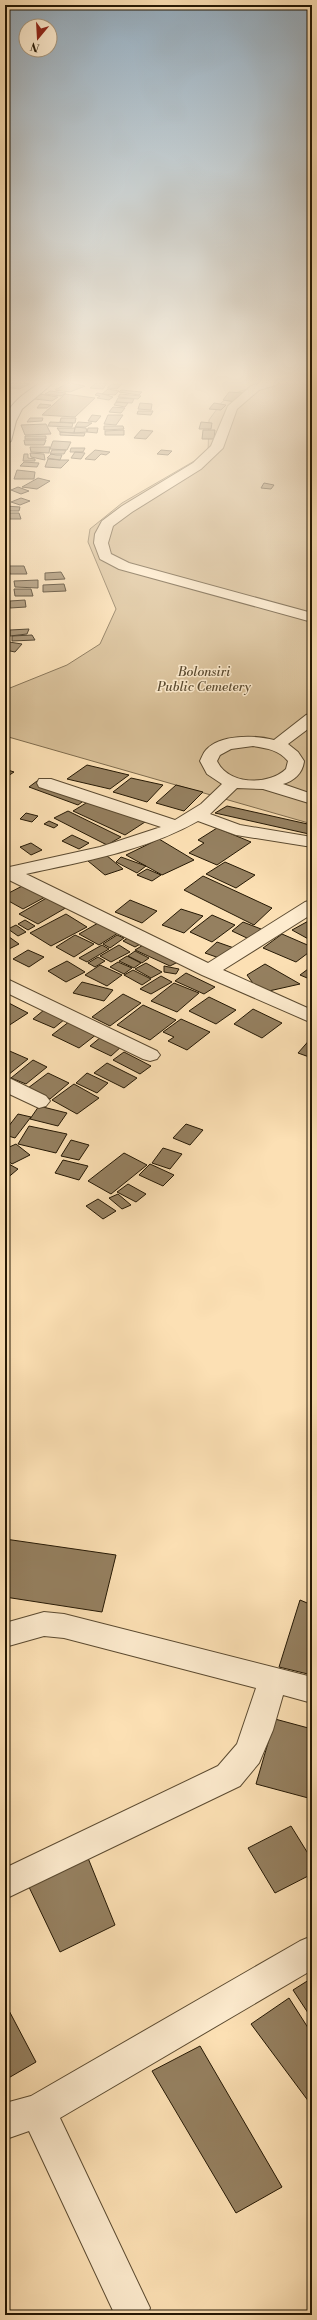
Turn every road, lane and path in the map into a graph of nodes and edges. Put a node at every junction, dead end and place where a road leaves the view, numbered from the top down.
1 (155, 491) edge
2 (312, 618) edge
3 (312, 718) edge
4 (277, 745) junction
5 (233, 782) junction
6 (45, 783) dead end
7 (264, 784) junction
8 (312, 799) edge
9 (197, 815) junction
10 (176, 826) junction
11 (312, 842) edge
12 (7, 873) edge
13 (312, 906) edge
14 (209, 971) junction
15 (5, 984) edge
16 (312, 1017) edge
17 (150, 1054) dead end
18 (5, 1082) edge
19 (39, 1101) dead end
20 (5, 1635) edge
21 (273, 1680) junction
22 (312, 1690) edge
23 (5, 1884) edge
24 (312, 1952) edge
25 (22, 2115) edge
26 (131, 2308) dead end

1 - 2 street
3 - 4 street
4 - 5 street
4 - 7 street
5 - 7 street
5 - 9 street
6 - 10 street
7 - 8 street
9 - 10 street
9 - 11 street
10 - 12 street
12 - 14 street
13 - 14 street
14 - 16 street
15 - 17 street
18 - 19 street
20 - 21 street
21 - 22 street
21 - 23 street
24 - 25 street
25 - 26 street

